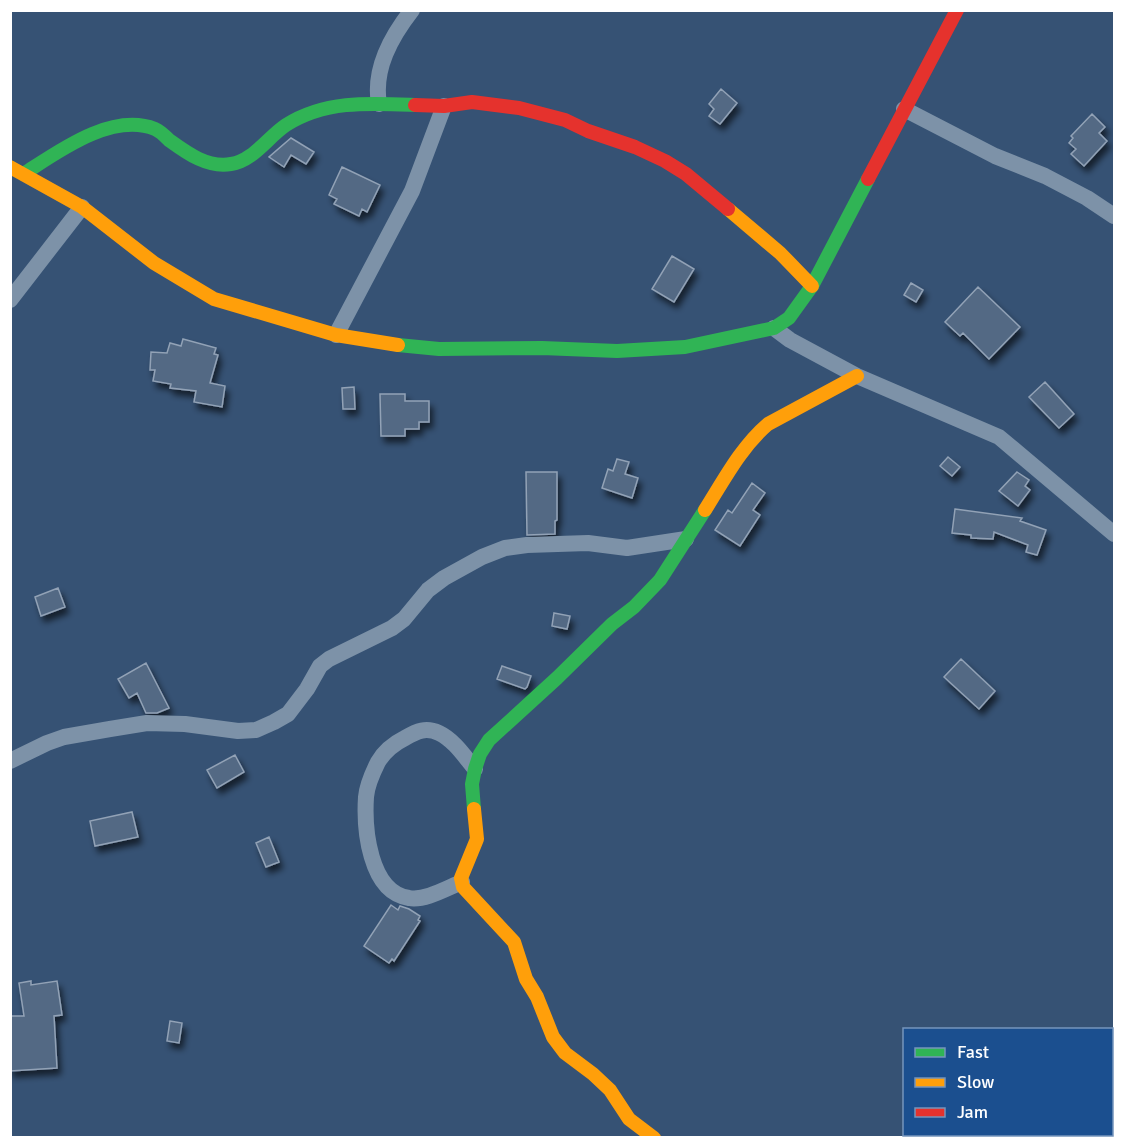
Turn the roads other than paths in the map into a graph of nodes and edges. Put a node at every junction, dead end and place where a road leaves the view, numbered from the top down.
1 (412, 10) edge
2 (957, 10) edge
3 (379, 104) junction
4 (444, 106) junction
5 (904, 109) junction
6 (10, 167) edge
7 (24, 173) junction
8 (82, 207) junction
9 (1114, 216) edge
10 (812, 286) junction
11 (10, 300) edge
12 (774, 328) junction
13 (336, 335) junction
14 (857, 376) junction
15 (1114, 534) edge
16 (686, 539) junction
17 (10, 761) edge
18 (475, 769) junction
19 (462, 882) junction
20 (654, 1137) edge

1 - 3 street
2 - 5 street
3 - 4 street
3 - 7 street
4 - 10 street
4 - 13 street
5 - 9 street
5 - 10 street
6 - 7 street
7 - 8 street
8 - 11 street
8 - 13 street
10 - 12 street
12 - 13 street
12 - 14 street
14 - 15 street
14 - 16 street
16 - 17 street
16 - 18 street
18 - 19 street
18 - 19 street
19 - 20 street

